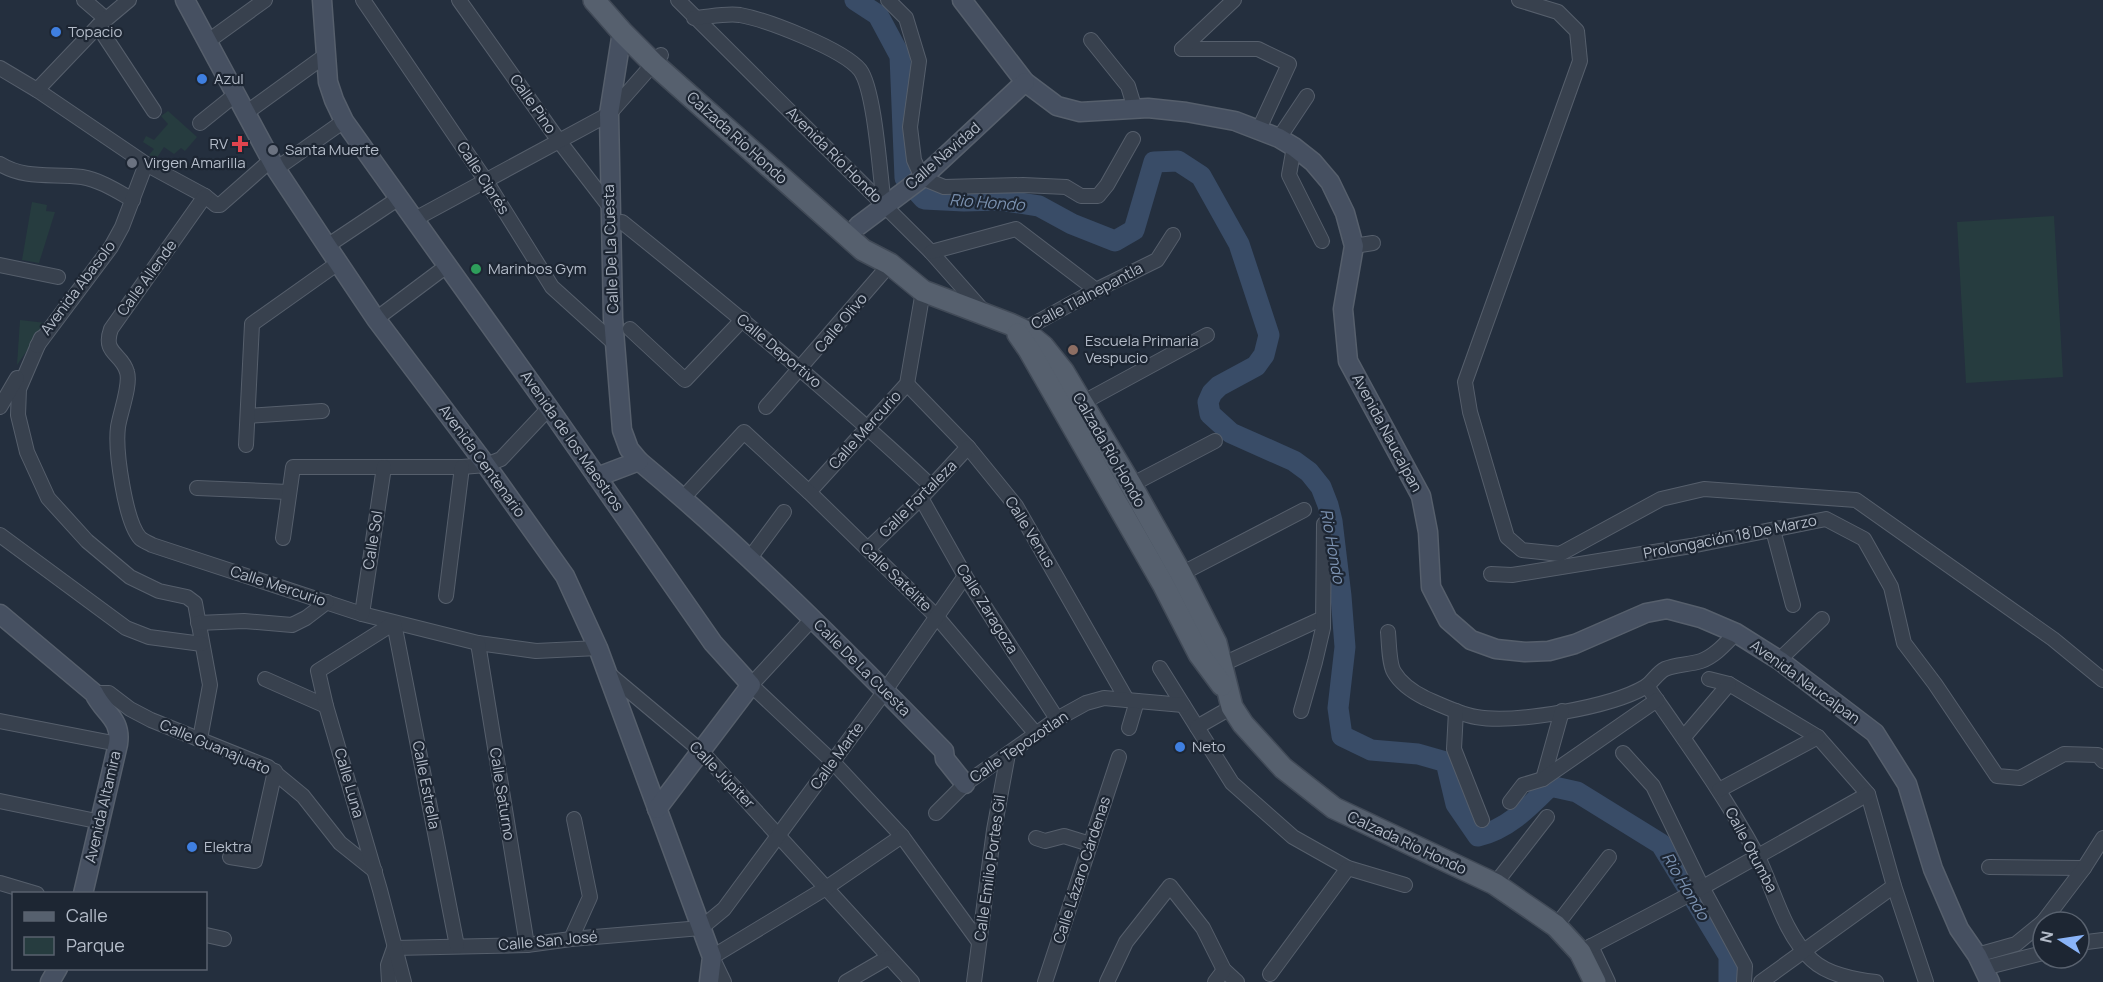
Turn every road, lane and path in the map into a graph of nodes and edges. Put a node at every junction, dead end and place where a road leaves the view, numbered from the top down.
1 (84, 0) edge
2 (129, 0) edge
3 (185, 0) edge
4 (265, 0) edge
5 (322, 0) edge
6 (363, 0) edge
7 (459, 0) edge
8 (594, 0) edge
9 (611, 0) edge
10 (678, 0) edge
11 (888, 0) edge
12 (962, 0) edge
13 (1234, 0) edge
14 (1519, 0) edge
15 (694, 18) junction
16 (102, 23) junction
17 (621, 32) junction
18 (1091, 40) dead end
19 (207, 42) junction
20 (326, 55) junction
21 (657, 59) junction
22 (2, 67) edge
23 (1025, 82) junction
24 (37, 90) junction
25 (236, 94) junction
26 (1307, 96) dead end
27 (1135, 109) junction
28 (153, 111) dead end
29 (246, 112) junction
30 (609, 114) junction
31 (344, 121) junction
32 (201, 123) dead end
33 (1259, 129) junction
34 (1133, 139) dead end
35 (559, 141) junction
36 (1286, 143) junction
37 (0, 164) edge
38 (146, 164) junction
39 (274, 164) junction
40 (486, 181) junction
41 (918, 181) junction
42 (205, 196) junction
43 (399, 198) junction
44 (133, 200) junction
45 (890, 201) junction
46 (609, 206) junction
47 (416, 219) junction
48 (622, 222) dead end
49 (858, 226) junction
50 (1173, 235) dead end
51 (1322, 241) dead end
52 (1373, 243) dead end
53 (327, 246) junction
54 (1354, 246) junction
55 (931, 252) junction
56 (338, 262) junction
57 (890, 264) junction
58 (0, 265) edge
59 (448, 265) junction
60 (58, 277) dead end
61 (1096, 290) junction
62 (923, 291) junction
63 (987, 314) junction
64 (375, 319) junction
65 (743, 319) junction
66 (1016, 327) junction
67 (630, 329) dead end
68 (1208, 336) dead end
69 (41, 338) junction
70 (615, 344) junction
71 (122, 362) joint
72 (801, 369) junction
73 (907, 384) junction
74 (1082, 403) junction
75 (0, 407) edge
76 (766, 407) dead end
77 (549, 408) junction
78 (322, 411) dead end
79 (248, 416) junction
80 (868, 427) junction
81 (1215, 441) dead end
82 (246, 446) dead end
83 (968, 447) junction
84 (639, 461) junction
85 (486, 465) junction
86 (384, 467) junction
87 (462, 467) junction
88 (597, 477) junction
89 (1131, 485) junction
90 (931, 486) junction
91 (197, 488) dead end
92 (288, 492) junction
93 (809, 492) junction
94 (683, 498) junction
95 (921, 498) junction
96 (1304, 510) dead end
97 (784, 512) dead end
98 (1324, 524) dead end
99 (1773, 530) junction
100 (0, 535) edge
101 (283, 538) dead end
102 (868, 549) junction
103 (750, 558) junction
104 (1491, 574) dead end
105 (965, 576) junction
106 (1172, 579) junction
107 (446, 596) dead end
108 (327, 602) junction
109 (1793, 605) dead end
110 (362, 614) junction
111 (937, 617) junction
112 (813, 618) junction
113 (1323, 618) junction
114 (2, 619) edge
115 (1822, 619) dead end
116 (198, 623) junction
117 (394, 623) junction
118 (1388, 632) dead end
119 (1736, 633) junction
120 (477, 643) junction
121 (202, 644) junction
122 (598, 648) junction
123 (1779, 660) junction
124 (1221, 665) junction
125 (1160, 668) dead end
126 (607, 673) junction
127 (265, 679) dead end
128 (1709, 679) dead end
129 (2103, 680) edge
130 (1729, 684) junction
131 (751, 685) junction
132 (1647, 686) junction
133 (94, 693) junction
134 (883, 693) junction
135 (1132, 700) junction
136 (1230, 700) junction
137 (1657, 700) junction
138 (1183, 705) junction
139 (326, 706) junction
140 (1301, 711) dead end
141 (1456, 711) junction
142 (1562, 711) junction
143 (1057, 719) junction
144 (0, 721) edge
145 (1129, 728) dead end
146 (1197, 728) junction
147 (1036, 734) junction
148 (1684, 737) junction
149 (1818, 737) junction
150 (200, 739) junction
151 (118, 744) junction
152 (701, 751) junction
153 (1623, 753) dead end
154 (1008, 754) junction
155 (1119, 757) dead end
156 (2103, 761) edge
157 (833, 762) junction
158 (275, 771) junction
159 (1543, 779) junction
160 (965, 784) junction
161 (1719, 790) junction
162 (1868, 794) junction
163 (0, 801) edge
164 (1510, 802) dead end
165 (657, 809) junction
166 (936, 813) dead end
167 (1547, 817) dead end
168 (574, 819) dead end
169 (1482, 820) dead end
170 (100, 822) junction
171 (779, 835) junction
172 (902, 836) junction
173 (1036, 838) dead end
174 (2103, 838) edge
175 (1090, 844) junction
176 (1757, 856) junction
177 (230, 857) dead end
178 (1609, 857) dead end
179 (1989, 867) dead end
180 (1348, 868) junction
181 (2084, 868) junction
182 (375, 871) junction
183 (0, 883) edge
184 (1495, 884) junction
185 (1405, 885) dead end
186 (1894, 886) junction
187 (826, 888) junction
188 (1699, 889) junction
189 (30, 892) edge
190 (83, 892) edge
191 (2052, 910) edge
192 (1556, 926) junction
193 (701, 928) junction
194 (2031, 932) edge
195 (207, 935) edge
196 (224, 939) dead end
197 (571, 939) junction
198 (979, 942) junction
199 (527, 945) junction
200 (457, 946) junction
201 (394, 948) junction
202 (1586, 949) junction
203 (1804, 951) junction
204 (2031, 956) edge
205 (712, 957) junction
206 (889, 957) junction
207 (1984, 968) edge
208 (1224, 970) junction
209 (1270, 974) dead end
210 (389, 982) edge
211 (404, 982) edge
212 (709, 982) edge
213 (724, 982) edge
214 (846, 982) edge
215 (912, 982) edge
216 (974, 982) edge
217 (1045, 982) edge
218 (1107, 982) edge
219 (1215, 982) edge
220 (1237, 982) edge
221 (1595, 982) edge
222 (1608, 982) edge
223 (1744, 982) edge
224 (1761, 982) edge
225 (1876, 982) edge
226 (1926, 982) edge

1 - 16 street
2 - 16 street
3 - 19 main road, Avenida Centenario
4 - 19 street
5 - 20 main road, Avenida de los Maestros
6 - 40 street, Calle Ciprés
7 - 35 street, Calle Pino
8 - 17 main road, Calzada Río Hondo
9 - 21 main road, Calzada Río Hondo
10 - 15 street, Avenida Río Hondo
11 - 41 street
12 - 23 main road, Avenida Naucalpan
13 - 33 street
14 - 129 street
15 - 45 street, Avenida Río Hondo
15 - 45 street
16 - 24 street
16 - 28 street
17 - 21 main road, Calzada Río Hondo
17 - 30 main road, Calle De La Cuesta
18 - 27 street
19 - 25 main road, Avenida Centenario
20 - 29 street
20 - 31 main road, Avenida de los Maestros
21 - 30 street
21 - 49 main road, Calzada Río Hondo
21 - 57 main road, Calzada Río Hondo
22 - 24 street
23 - 27 main road, Avenida Naucalpan
23 - 41 main road, Calle Navidad
24 - 38 street
25 - 29 main road, Avenida Centenario
25 - 32 street
26 - 36 street
27 - 33 main road, Avenida Naucalpan
29 - 39 main road, Avenida Centenario
30 - 35 street
30 - 46 main road, Calle De La Cuesta
31 - 39 street
31 - 43 main road, Avenida de los Maestros
33 - 36 main road, Avenida Naucalpan
34 - 41 street
35 - 40 street
35 - 46 street, Calle Pino
36 - 51 street
36 - 54 main road, Avenida Naucalpan
37 - 44 street
38 - 42 street
38 - 44 street, Avenida Abasolo
39 - 42 street
39 - 53 main road, Avenida Centenario
40 - 47 street
40 - 70 street, Calle Ciprés
41 - 45 main road, Calle Navidad
42 - 71 street, Calle Allende
43 - 47 main road, Avenida de los Maestros
43 - 53 street
44 - 69 street, Avenida Abasolo
45 - 49 main road, Calle Navidad
45 - 55 street, Avenida Río Hondo
46 - 70 main road, Calle De La Cuesta
47 - 59 main road, Avenida de los Maestros
48 - 65 street, Calle Deportivo
49 - 57 main road, Calzada Río Hondo
50 - 61 street, Calle Tlalnepantla
52 - 54 street
53 - 56 main road, Avenida Centenario
54 - 119 main road, Avenida Naucalpan
55 - 61 street
55 - 63 street, Avenida Río Hondo
56 - 64 main road, Avenida Centenario
56 - 79 street
57 - 62 main road, Calzada Río Hondo
57 - 72 street, Calle Olivo
58 - 60 street
59 - 64 street
59 - 77 main road, Avenida de los Maestros
61 - 66 street, Calle Tlalnepantla
62 - 63 main road, Calzada Río Hondo
62 - 73 street, Calle Mercurio
63 - 66 main road, Calzada Río Hondo
64 - 85 main road, Avenida Centenario
65 - 67 street
65 - 72 street, Calle Deportivo
66 - 74 main road, Calzada Río Hondo
66 - 106 main road, Calzada Río Hondo
68 - 74 street
69 - 75 street, Avenida Abasolo
69 - 116 street
70 - 84 main road, Calle De La Cuesta
71 - 108 street, Calle Mercurio
72 - 76 street, Calle Olivo
72 - 80 street, Calle Deportivo
73 - 80 street, Calle Mercurio
73 - 83 street, Calle Venus
74 - 89 main road, Calzada Río Hondo
77 - 85 street
77 - 88 main road, Avenida de los Maestros
78 - 79 street
79 - 82 street
80 - 90 street, Calle Deportivo
80 - 93 street, Calle Mercurio
81 - 89 street
83 - 90 street, Calle Fortaleza
83 - 135 street, Calle Venus
84 - 88 main road
84 - 94 main road, Calle De La Cuesta
85 - 87 street
85 - 122 main road, Avenida Centenario
86 - 87 street
86 - 92 street
86 - 110 street, Calle Sol
87 - 107 street
88 - 131 main road, Avenida de los Maestros
89 - 106 main road, Calzada Río Hondo
90 - 95 street, Calle Fortaleza
91 - 92 street
92 - 101 street
93 - 94 street, Calle Satélite
93 - 102 street, Calle Satélite
94 - 103 main road, Calle De La Cuesta
95 - 102 street, Calle Fortaleza
95 - 105 street, Calle Zaragoza
96 - 106 street
97 - 103 street
98 - 113 street
99 - 104 street, Prolongación 18 De Marzo
99 - 109 street
99 - 156 street, Prolongación 18 De Marzo
100 - 121 street
102 - 111 street, Calle Satélite
103 - 112 main road, Calle De La Cuesta
105 - 111 street, Calle Marte
105 - 143 street, Calle Zaragoza
106 - 124 main road, Calzada Río Hondo
106 - 136 main road, Calzada Río Hondo
108 - 110 street, Calle Mercurio
108 - 116 street
110 - 117 street, Calle Mercurio
111 - 134 street, Calle Marte
111 - 147 street, Calle Satélite
112 - 131 street
112 - 134 main road, Calle De La Cuesta
113 - 124 street
113 - 140 street
114 - 133 main road, Avenida Altamira
115 - 123 street
116 - 121 street
117 - 120 street, Calle Mercurio
117 - 139 street, Calle Luna
117 - 200 street, Calle Estrella
118 - 141 street
119 - 123 main road, Avenida Naucalpan
119 - 132 street
120 - 122 street, Calle Mercurio
120 - 199 street, Calle Saturno
121 - 150 street
122 - 126 main road, Avenida Centenario
123 - 207 main road, Avenida Naucalpan
124 - 136 main road, Calzada Río Hondo
125 - 138 street
126 - 152 street, Calle Júpiter
126 - 165 main road, Avenida Centenario
127 - 139 street
128 - 130 street
130 - 148 street
130 - 149 street
131 - 152 main road
131 - 157 street, Avenida de los Maestros
132 - 137 street, Calle Otumba
132 - 142 street
133 - 150 street, Calle Guanajuato
133 - 151 main road, Avenida Altamira
134 - 157 street, Calle Marte
134 - 160 main road, Calle De La Cuesta
135 - 138 street, Calle Tepozotlan
135 - 143 street, Calle Tepozotlan
135 - 145 street
136 - 146 street
136 - 184 main road, Calzada Río Hondo
137 - 148 street, Calle Otumba
137 - 159 street
138 - 146 street
139 - 182 street, Calle Luna
141 - 142 street
141 - 169 street
142 - 159 street
143 - 147 street, Calle Tepozotlan
144 - 151 street
146 - 180 street
147 - 154 street, Calle Tepozotlan
148 - 161 street, Calle Otumba
149 - 161 street
149 - 162 street
150 - 158 street, Calle Guanajuato
151 - 170 main road, Avenida Altamira
152 - 165 main road
152 - 171 street, Calle Júpiter
153 - 188 street
154 - 160 street, Calle Tepozotlan
154 - 198 street, Calle Emilio Portes Gil
155 - 175 street, Calle Lázaro Cárdenas
157 - 171 street, Calle Marte
157 - 172 street, Avenida de los Maestros
158 - 177 street
158 - 182 street, Calle Guanajuato
159 - 164 street
160 - 166 street, Calle Tepozotlan
161 - 176 street, Calle Otumba
162 - 176 street
162 - 186 street
163 - 170 street
165 - 193 main road, Avenida Centenario
167 - 184 street
168 - 197 street
170 - 190 main road, Avenida Altamira
171 - 187 street, Calle Júpiter
171 - 193 street, Calle Marte
172 - 187 street
172 - 198 street, Avenida de los Maestros
173 - 175 street
174 - 181 street
175 - 217 street, Calle Lázaro Cárdenas
176 - 188 street
176 - 203 street, Calle Otumba
178 - 192 street
179 - 181 street
180 - 185 street
180 - 209 street
181 - 191 street
182 - 201 street, Calle Luna
183 - 189 street
184 - 192 main road, Calzada Río Hondo
186 - 203 street
186 - 226 street
187 - 205 street
187 - 206 street, Calle Júpiter
188 - 202 street
188 - 223 street
192 - 202 main road, Calzada Río Hondo
193 - 197 street, Calle San José
193 - 205 main road, Avenida Centenario
194 - 207 street
195 - 196 street
197 - 199 street, Calle San José
198 - 216 street, Calle Emilio Portes Gil
199 - 200 street, Calle San José
200 - 201 street, Calle San José
201 - 210 street
201 - 211 street, Calle Luna
202 - 221 main road, Calzada Río Hondo
202 - 222 street
203 - 224 street
203 - 225 street, Calle Otumba
204 - 207 street
205 - 212 main road
205 - 213 street
206 - 214 street
206 - 215 street, Calle Júpiter
208 - 218 street
208 - 219 street
208 - 220 street

